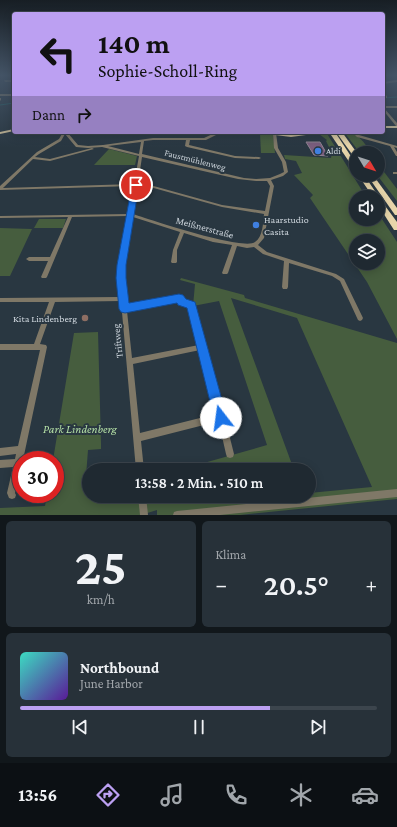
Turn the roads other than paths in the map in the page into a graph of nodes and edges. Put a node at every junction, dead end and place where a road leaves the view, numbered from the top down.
1 (385, 107) edge
2 (397, 107) edge
3 (385, 110) edge
4 (397, 126) edge
5 (385, 127) edge
6 (12, 130) edge
7 (0, 132) edge
8 (64, 134) edge
9 (67, 134) edge
10 (216, 134) edge
11 (275, 134) joint
12 (306, 134) edge
13 (336, 134) edge
14 (356, 134) edge
15 (143, 140) junction
16 (188, 140) junction
17 (391, 145) junction
18 (102, 146) junction
19 (397, 147) edge
20 (349, 148) edge
21 (140, 154) junction
22 (397, 155) edge
23 (349, 156) edge
24 (32, 158) junction
25 (259, 158) dead end
26 (268, 179) junction
27 (375, 182) edge
28 (136, 185) junction
29 (0, 188) edge
30 (385, 210) edge
31 (267, 213) junction
32 (397, 213) edge
33 (130, 215) junction
34 (70, 216) junction
35 (0, 217) edge
36 (397, 228) edge
37 (183, 231) junction
38 (235, 244) junction
39 (256, 245) junction
40 (28, 259) dead end
41 (51, 260) junction
42 (287, 261) junction
43 (174, 262) dead end
44 (226, 273) dead end
45 (44, 277) dead end
46 (285, 287) dead end
47 (53, 299) junction
48 (123, 299) junction
49 (0, 300) edge
50 (125, 309) junction
51 (360, 318) dead end
52 (0, 347) edge
53 (36, 347) junction
54 (202, 347) junction
55 (130, 362) junction
56 (218, 406) junction
57 (137, 438) junction
58 (21, 450) joint
59 (0, 452) edge
60 (230, 454) dead end
61 (12, 463) edge
62 (139, 463) edge
63 (0, 464) edge
64 (12, 489) edge
65 (397, 493) edge
66 (12, 495) dead end
67 (143, 503) edge
68 (144, 515) edge
69 (177, 515) edge

1 - 2 street
3 - 4 street
4 - 5 main road
6 - 7 main road
8 - 24 street
9 - 18 street, Faustmühlenweg
10 - 16 street
11 - 12 main road
11 - 26 street, Faustmühlenweg
13 - 20 highway
13 - 23 highway
14 - 17 street
15 - 16 street
15 - 18 street
15 - 21 street, Triftweg
16 - 25 street
17 - 19 street
17 - 22 street
18 - 21 street, Faustmühlenweg
18 - 24 street
21 - 26 street, Faustmühlenweg
21 - 28 street, Triftweg
24 - 29 street
26 - 31 street
27 - 32 highway
28 - 29 street
28 - 31 street
28 - 33 street, Triftweg
30 - 36 highway
31 - 39 street
33 - 34 street, Meißnerstraße
33 - 37 street, Meißnerstraße
33 - 48 street, Triftweg
34 - 35 street, Meißnerstraße
34 - 41 street
37 - 38 street, Meißnerstraße
37 - 43 street
38 - 39 street, Meißnerstraße
38 - 44 street
39 - 42 street
40 - 41 street
41 - 45 street
42 - 46 street
42 - 51 street
47 - 48 street
47 - 49 street
47 - 53 street
48 - 50 street, Triftweg
50 - 54 street
50 - 55 street, Triftweg
52 - 53 street
53 - 58 street
54 - 55 street
54 - 56 street
55 - 57 street, Triftweg
56 - 57 street
56 - 60 street
57 - 62 street, Triftweg
58 - 59 street
61 - 63 street
64 - 66 street
65 - 69 street
67 - 68 street

